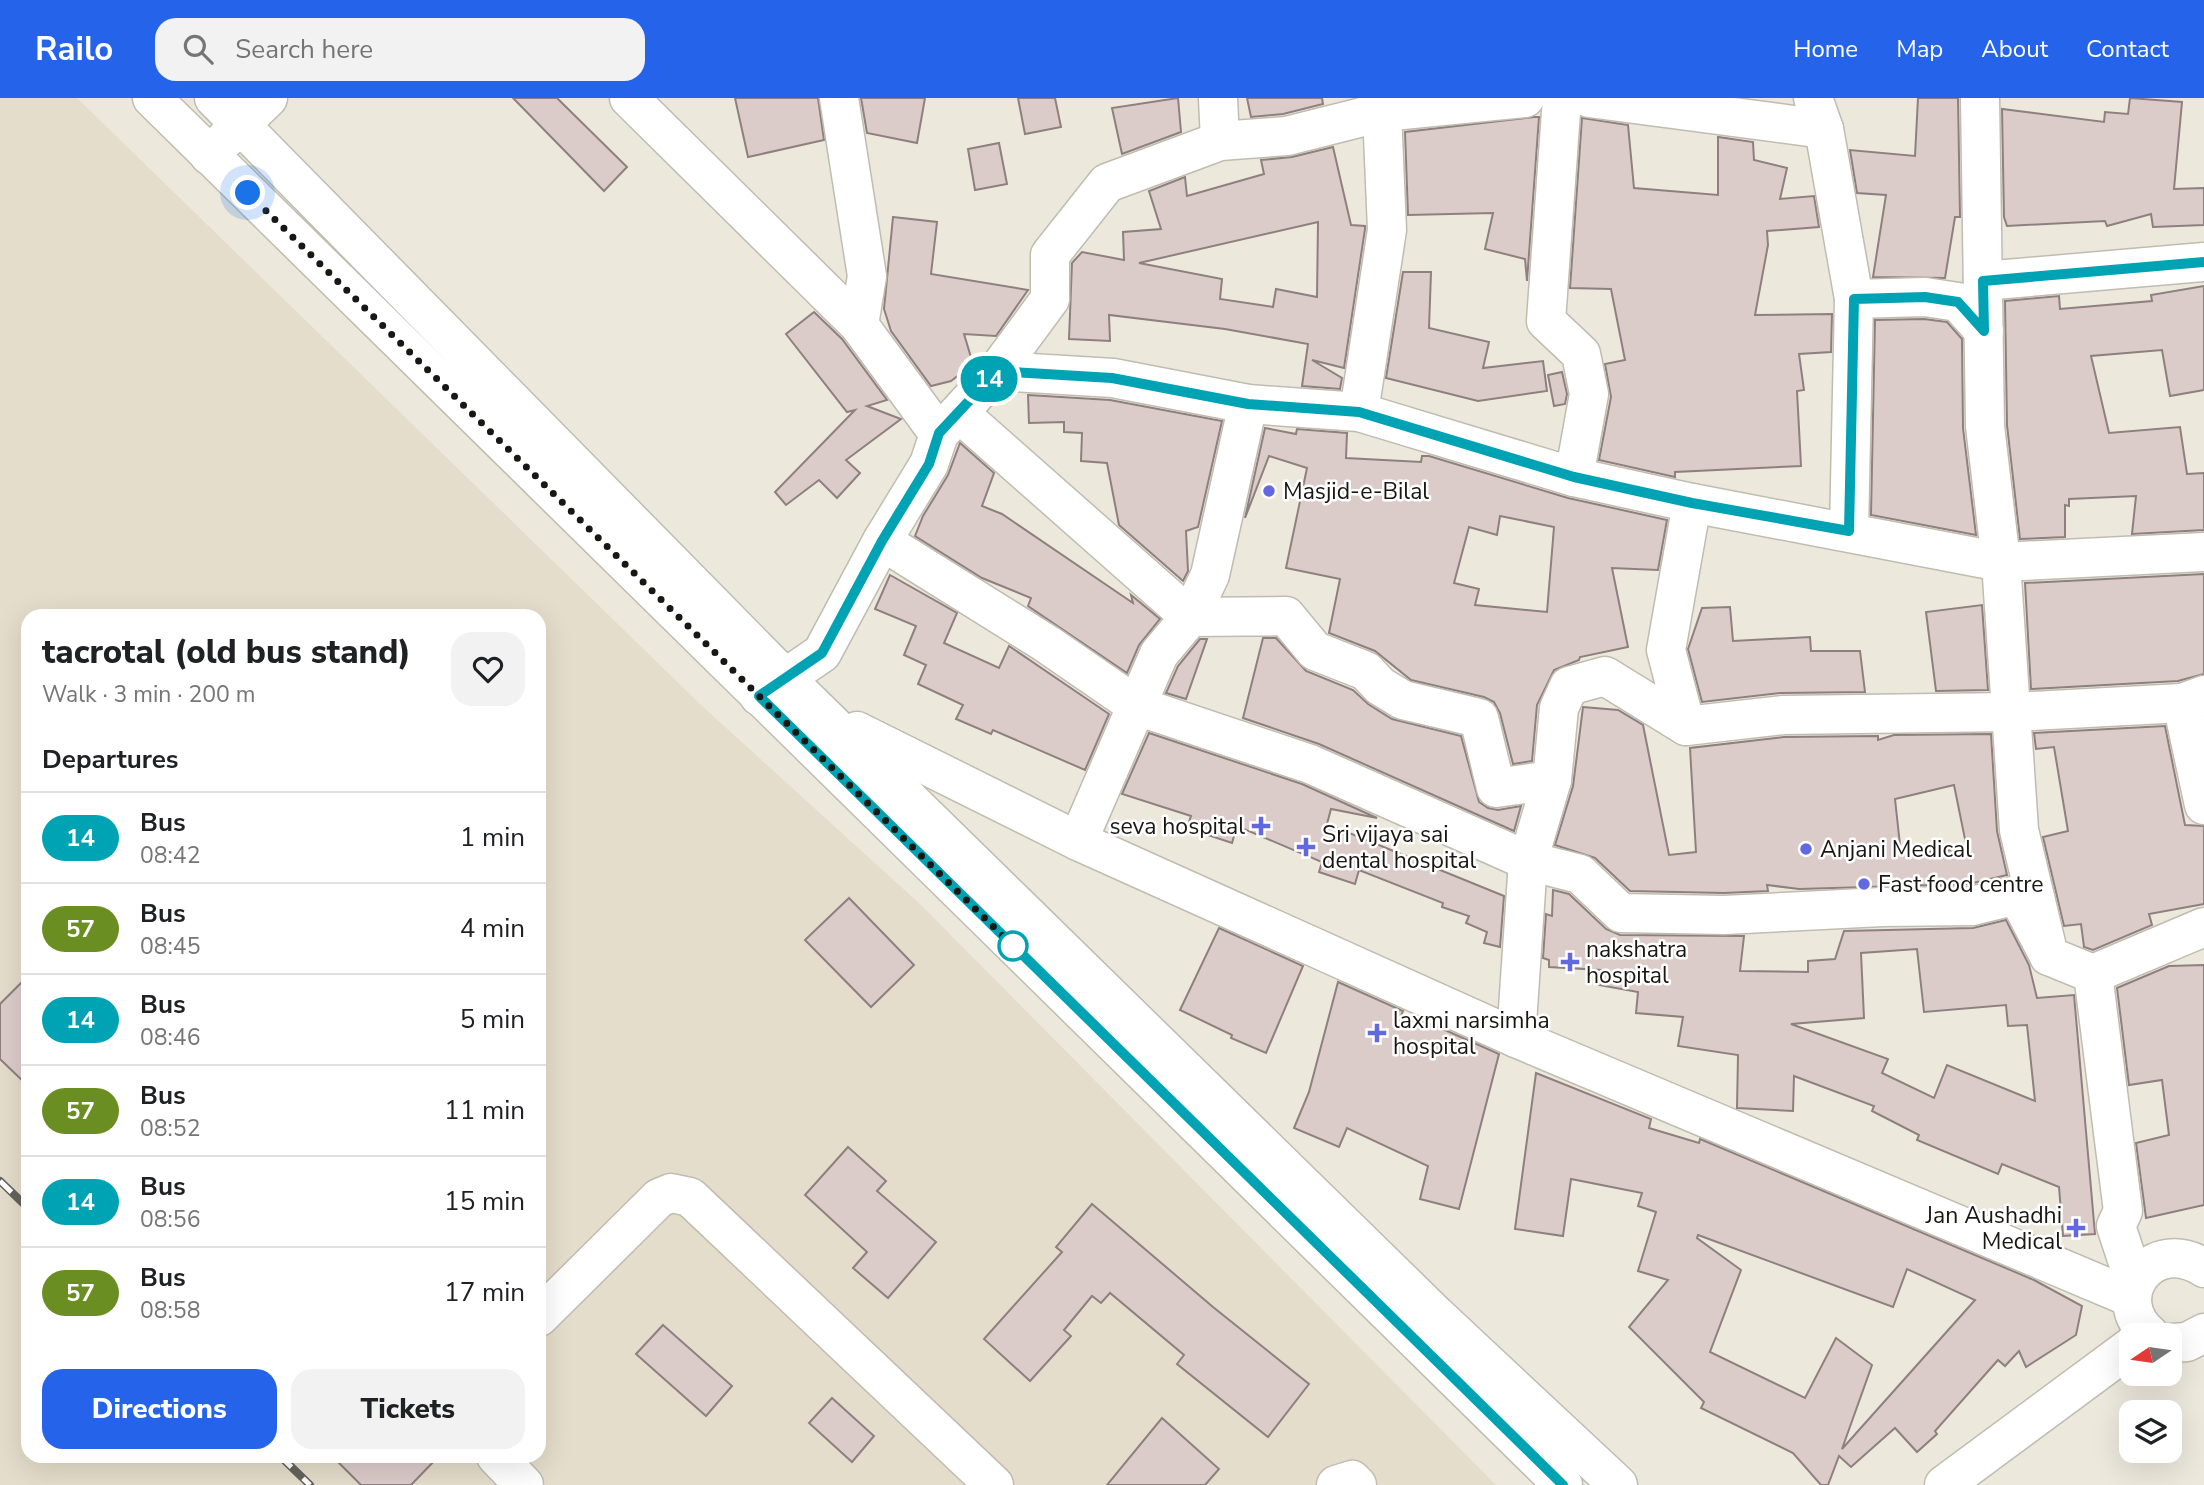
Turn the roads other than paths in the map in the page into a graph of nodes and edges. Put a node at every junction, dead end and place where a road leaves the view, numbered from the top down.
1 (152, 98) edge
2 (214, 98) edge
3 (268, 98) edge
4 (629, 98) edge
5 (839, 98) edge
6 (1218, 98) edge
7 (1525, 98) edge
8 (1562, 98) edge
9 (1589, 98) edge
10 (1980, 98) edge
11 (1382, 112) junction
12 (1819, 114) edge
13 (240, 125) junction
14 (1220, 141) junction
15 (209, 155) junction
16 (2204, 262) edge
17 (1983, 281) junction
18 (1854, 299) junction
19 (859, 324) junction
20 (1984, 331) junction
21 (997, 371) junction
22 (1248, 404) junction
23 (1359, 412) junction
24 (949, 423) junction
25 (1574, 477) junction
26 (1692, 503) junction
27 (1849, 531) junction
28 (882, 541) junction
29 (2204, 552) edge
30 (2001, 562) junction
31 (1190, 617) junction
32 (772, 687) junction
33 (2193, 699) edge
34 (1137, 706) junction
35 (2012, 712) junction
36 (827, 716) junction
37 (1686, 726) junction
38 (1552, 780) junction
39 (2204, 805) edge
40 (1078, 841) junction
41 (1528, 861) junction
42 (2204, 928) edge
43 (2049, 956) junction
44 (2093, 974) junction
45 (1516, 1038) junction
46 (2204, 1268) edge
47 (2133, 1291) junction
48 (546, 1310) edge
49 (2139, 1323) edge
50 (2119, 1370) edge
51 (503, 1463) edge
52 (524, 1485) edge
53 (994, 1485) edge
54 (1336, 1485) edge
55 (1357, 1485) edge
56 (1563, 1485) edge
57 (1618, 1485) edge
58 (1944, 1485) edge

1 - 15 street
2 - 13 street
3 - 13 street
4 - 19 street
5 - 19 street
6 - 14 street
7 - 11 street
8 - 25 street
9 - 12 street
10 - 17 street
11 - 14 street
11 - 23 street
12 - 18 street
13 - 15 street
13 - 32 street
14 - 21 street
15 - 32 street
16 - 17 street
17 - 20 street
18 - 20 street
18 - 27 street
19 - 24 street
20 - 30 street
21 - 22 street
21 - 24 street
22 - 23 street
22 - 31 street
23 - 25 street
24 - 28 street
24 - 31 street
25 - 26 street
26 - 27 street
26 - 37 street
27 - 30 street
28 - 32 street
28 - 34 street
29 - 30 street
30 - 35 street
31 - 34 street
31 - 38 street
32 - 36 street
32 - 56 street
33 - 35 street
33 - 39 street
34 - 40 street
34 - 41 street
35 - 37 street
35 - 43 street
36 - 40 street
36 - 57 street
37 - 38 street
38 - 41 street
40 - 45 street
41 - 43 street
41 - 45 street
42 - 44 street
43 - 44 street
44 - 47 street
45 - 47 street
46 - 47 street
47 - 49 street
48 - 53 street
50 - 58 street
51 - 52 street
54 - 55 street

